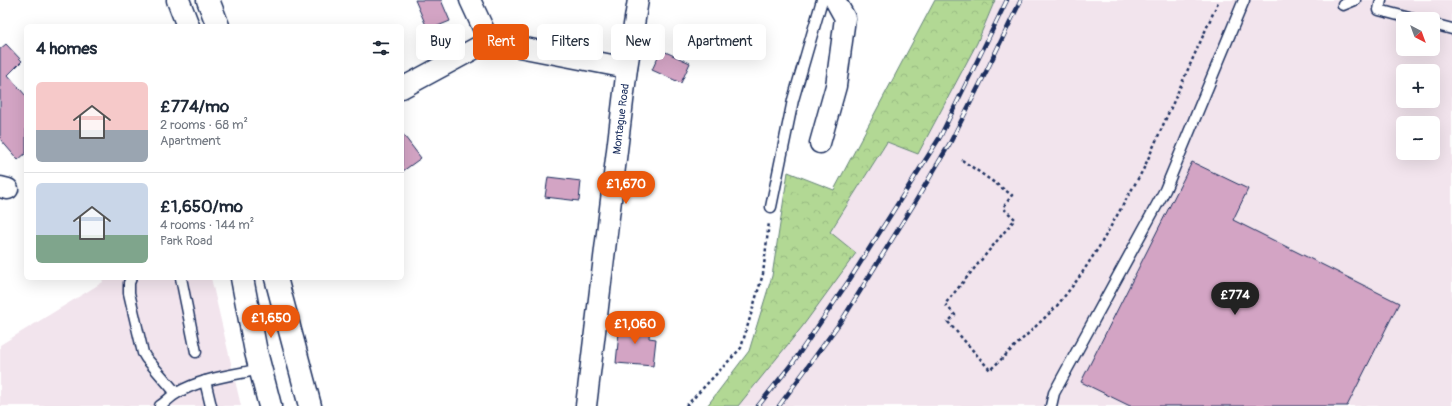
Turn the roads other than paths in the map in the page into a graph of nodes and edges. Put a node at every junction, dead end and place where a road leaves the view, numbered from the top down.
1 (178, 0) edge
2 (208, 0) edge
3 (470, 0) edge
4 (638, 0) edge
5 (822, 0) edge
6 (835, 0) edge
7 (1244, 0) edge
8 (1355, 0) edge
9 (1381, 0) edge
10 (1343, 5) dead end
11 (1396, 14) edge
12 (187, 24) edge
13 (217, 24) edge
14 (481, 24) edge
15 (1440, 26) edge
16 (1452, 29) edge
17 (529, 49) edge
18 (473, 50) edge
19 (627, 68) junction
20 (404, 87) edge
21 (820, 143) dead end
22 (771, 208) road end
23 (130, 280) edge
24 (181, 280) edge
25 (242, 280) edge
26 (277, 280) edge
27 (196, 352) dead end
28 (261, 369) junction
29 (205, 381) junction
30 (176, 394) junction
31 (160, 406) edge
32 (211, 406) edge
33 (270, 406) edge
34 (310, 406) edge
35 (586, 406) edge
36 (1051, 406) edge

1 - 12 main road
2 - 13 main road
3 - 14 street
4 - 19 street, Montague Road
5 - 22 lane
6 - 21 street
7 - 36 lane
8 - 10 lane
9 - 11 lane
15 - 16 lane
17 - 19 street
18 - 20 street
19 - 35 street, Montague Road
23 - 30 lane
24 - 27 lane
25 - 28 main road
26 - 34 main road
28 - 29 lane
28 - 33 main road
29 - 30 lane
29 - 32 lane
30 - 31 lane

